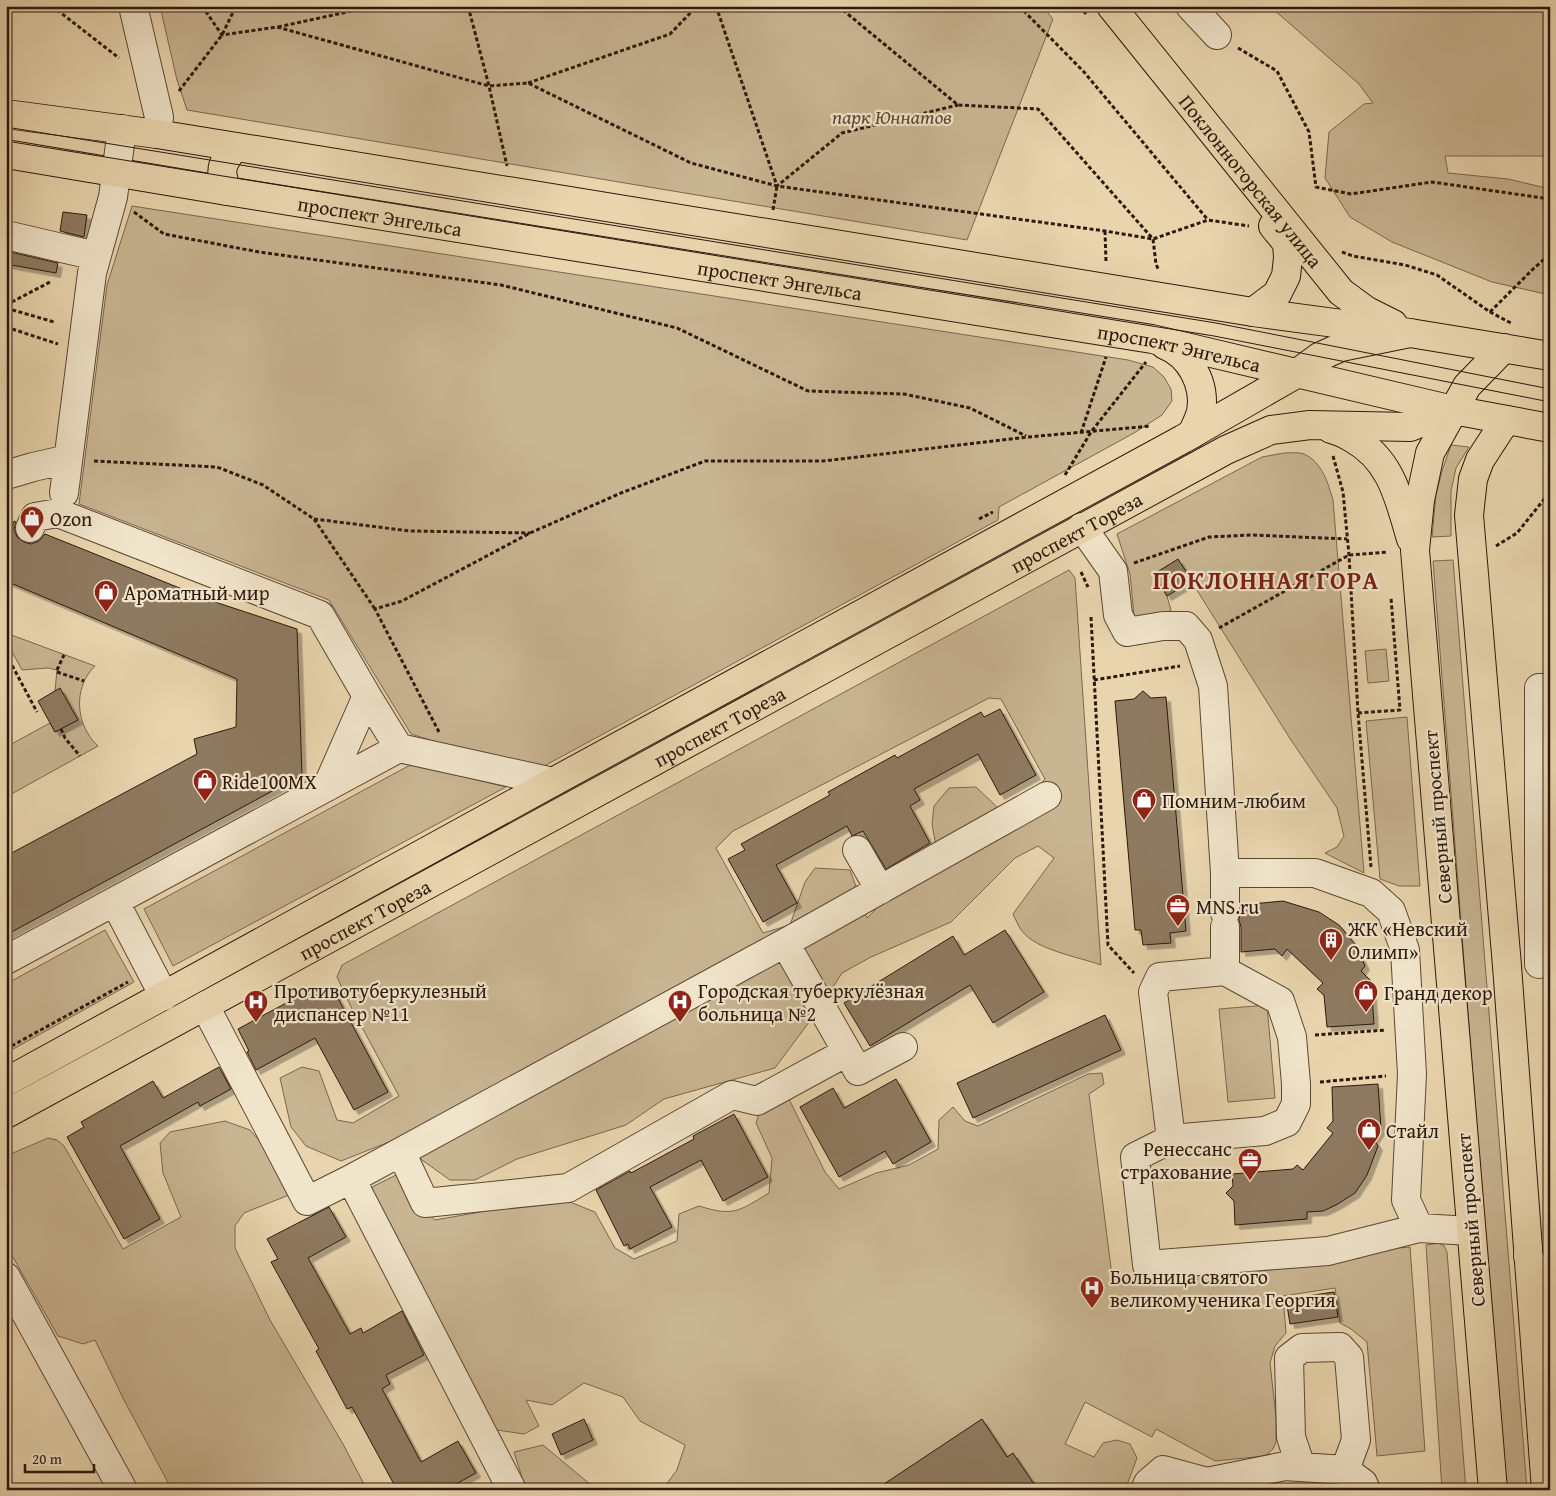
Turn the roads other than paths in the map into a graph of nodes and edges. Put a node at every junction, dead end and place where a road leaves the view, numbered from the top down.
1 (133, 6) edge
2 (1097, 6) edge
3 (1111, 6) edge
4 (1190, 6) edge
5 (1217, 35) road end
6 (6, 114) edge
7 (158, 126) junction
8 (122, 130) junction
9 (234, 147) junction
10 (6, 154) edge
11 (115, 185) junction
12 (227, 191) junction
13 (6, 235) edge
14 (94, 265) junction
15 (55, 273) road end
16 (1253, 312) junction
17 (1410, 333) junction
18 (1510, 337) junction
19 (1151, 349) junction
20 (1550, 356) edge
21 (1296, 374) junction
22 (1453, 410) junction
23 (1506, 420) junction
24 (1310, 425) junction
25 (1550, 428) edge
26 (1192, 434) junction
27 (68, 459) junction
28 (6, 475) edge
29 (64, 493) dead end
30 (1082, 527) junction
31 (30, 528) dead end
32 (1414, 550) junction
33 (1550, 688) edge
34 (367, 696) junction
35 (399, 748) junction
36 (553, 782) junction
37 (326, 787) junction
38 (1047, 796) dead end
39 (857, 850) dead end
40 (1225, 873) junction
41 (880, 890) junction
42 (115, 902) junction
43 (785, 943) junction
44 (6, 960) edge
45 (1544, 963) edge
46 (1507, 966) junction
47 (1225, 971) junction
48 (164, 996) junction
49 (205, 1006) junction
50 (903, 1047) dead end
51 (847, 1052) junction
52 (6, 1082) edge
53 (6, 1114) edge
54 (1170, 1139) junction
55 (401, 1152) junction
56 (351, 1179) junction
57 (1419, 1228) junction
58 (1471, 1230) junction
59 (1528, 1256) junction
60 (6, 1277) edge
61 (1550, 1295) edge
62 (1301, 1467) junction
63 (1332, 1476) edge
64 (124, 1490) edge
65 (512, 1490) edge
66 (1145, 1490) edge
67 (1366, 1490) edge
68 (1493, 1490) edge
69 (1546, 1490) edge

1 - 7 street
2 - 16 main road, Поклонногорская улица
3 - 17 main road, Поклонногорская улица
4 - 5 street
6 - 8 main road
7 - 8 main road
7 - 9 main road
8 - 11 street
9 - 12 main road
9 - 16 main road
10 - 11 main road, проспект Энгельса
11 - 12 main road, проспект Энгельса
11 - 14 street
12 - 19 main road, проспект Энгельса
13 - 14 street
14 - 15 street
14 - 27 street
16 - 17 main road
17 - 18 main road
17 - 21 main road, проспект Тореза
18 - 20 main road
18 - 22 main road, Северный проспект
19 - 21 main road, проспект Энгельса
19 - 26 main road
21 - 22 main road, проспект Энгельса
21 - 26 main road, проспект Тореза
22 - 23 main road, проспект Энгельса
22 - 24 main road, проспект Тореза
22 - 32 main road, Северный проспект
23 - 25 main road, проспект Энгельса
23 - 46 main road
24 - 30 main road, проспект Тореза
24 - 32 main road
26 - 36 main road, проспект Тореза
27 - 28 street
27 - 29 street
30 - 40 street
30 - 49 main road, проспект Тореза
31 - 34 street
32 - 58 main road, Северный проспект
33 - 45 street
34 - 35 street
34 - 37 street
35 - 36 street
35 - 37 street
36 - 48 main road, проспект Тореза
37 - 42 street
38 - 41 street
39 - 41 street
40 - 47 street
40 - 57 street
41 - 43 street
42 - 44 street
42 - 48 street
43 - 51 street
43 - 55 street
45 - 46 street
46 - 59 main road
47 - 54 street
47 - 54 street
48 - 52 main road, проспект Тореза
49 - 53 main road, проспект Тореза
49 - 56 street
50 - 51 street
51 - 55 street
54 - 57 street
55 - 56 street
56 - 65 street
57 - 58 street
58 - 68 main road, Северный проспект
59 - 61 street
59 - 69 main road
60 - 64 street
62 - 63 street
62 - 63 street
62 - 66 street
63 - 67 street

